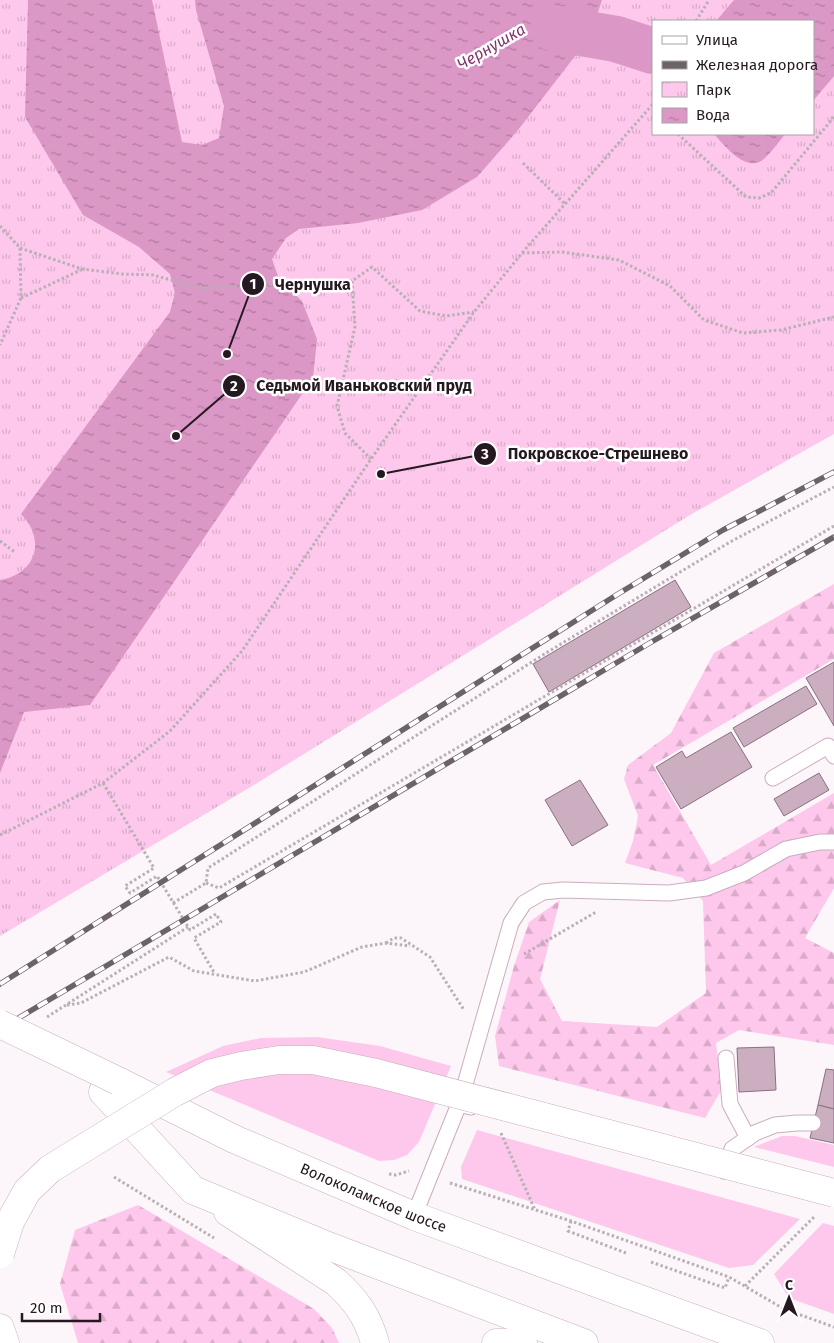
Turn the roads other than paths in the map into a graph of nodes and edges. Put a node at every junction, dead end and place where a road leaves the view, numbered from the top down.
1 (832, 748) edge
2 (773, 778) dead end
3 (834, 842) edge
4 (0, 1024) edge
5 (0, 1043) edge
6 (726, 1058) dead end
7 (110, 1087) junction
8 (459, 1104) junction
9 (813, 1123) dead end
10 (748, 1138) junction
11 (722, 1176) junction
12 (193, 1190) junction
13 (834, 1193) edge
14 (834, 1205) edge
15 (414, 1216) junction
16 (0, 1254) edge
17 (0, 1328) edge
18 (5, 1343) edge
19 (375, 1343) edge
20 (496, 1343) edge
21 (523, 1343) edge
22 (584, 1343) edge
23 (760, 1343) edge

1 - 2 lane
3 - 8 lane
4 - 7 main road, Волоколамское шоссе, bridge
5 - 7 main road, Волоколамское шоссе
6 - 10 lane
7 - 12 main road, Волоколамское шоссе
7 - 15 main road, Волоколамское шоссе
8 - 11 lane
8 - 15 lane
9 - 10 lane
10 - 11 lane
11 - 14 lane
12 - 19 main road
12 - 22 main road, Волоколамское шоссе
13 - 16 main road, bridge
15 - 23 main road, Волоколамское шоссе
17 - 18 main road
20 - 21 main road

